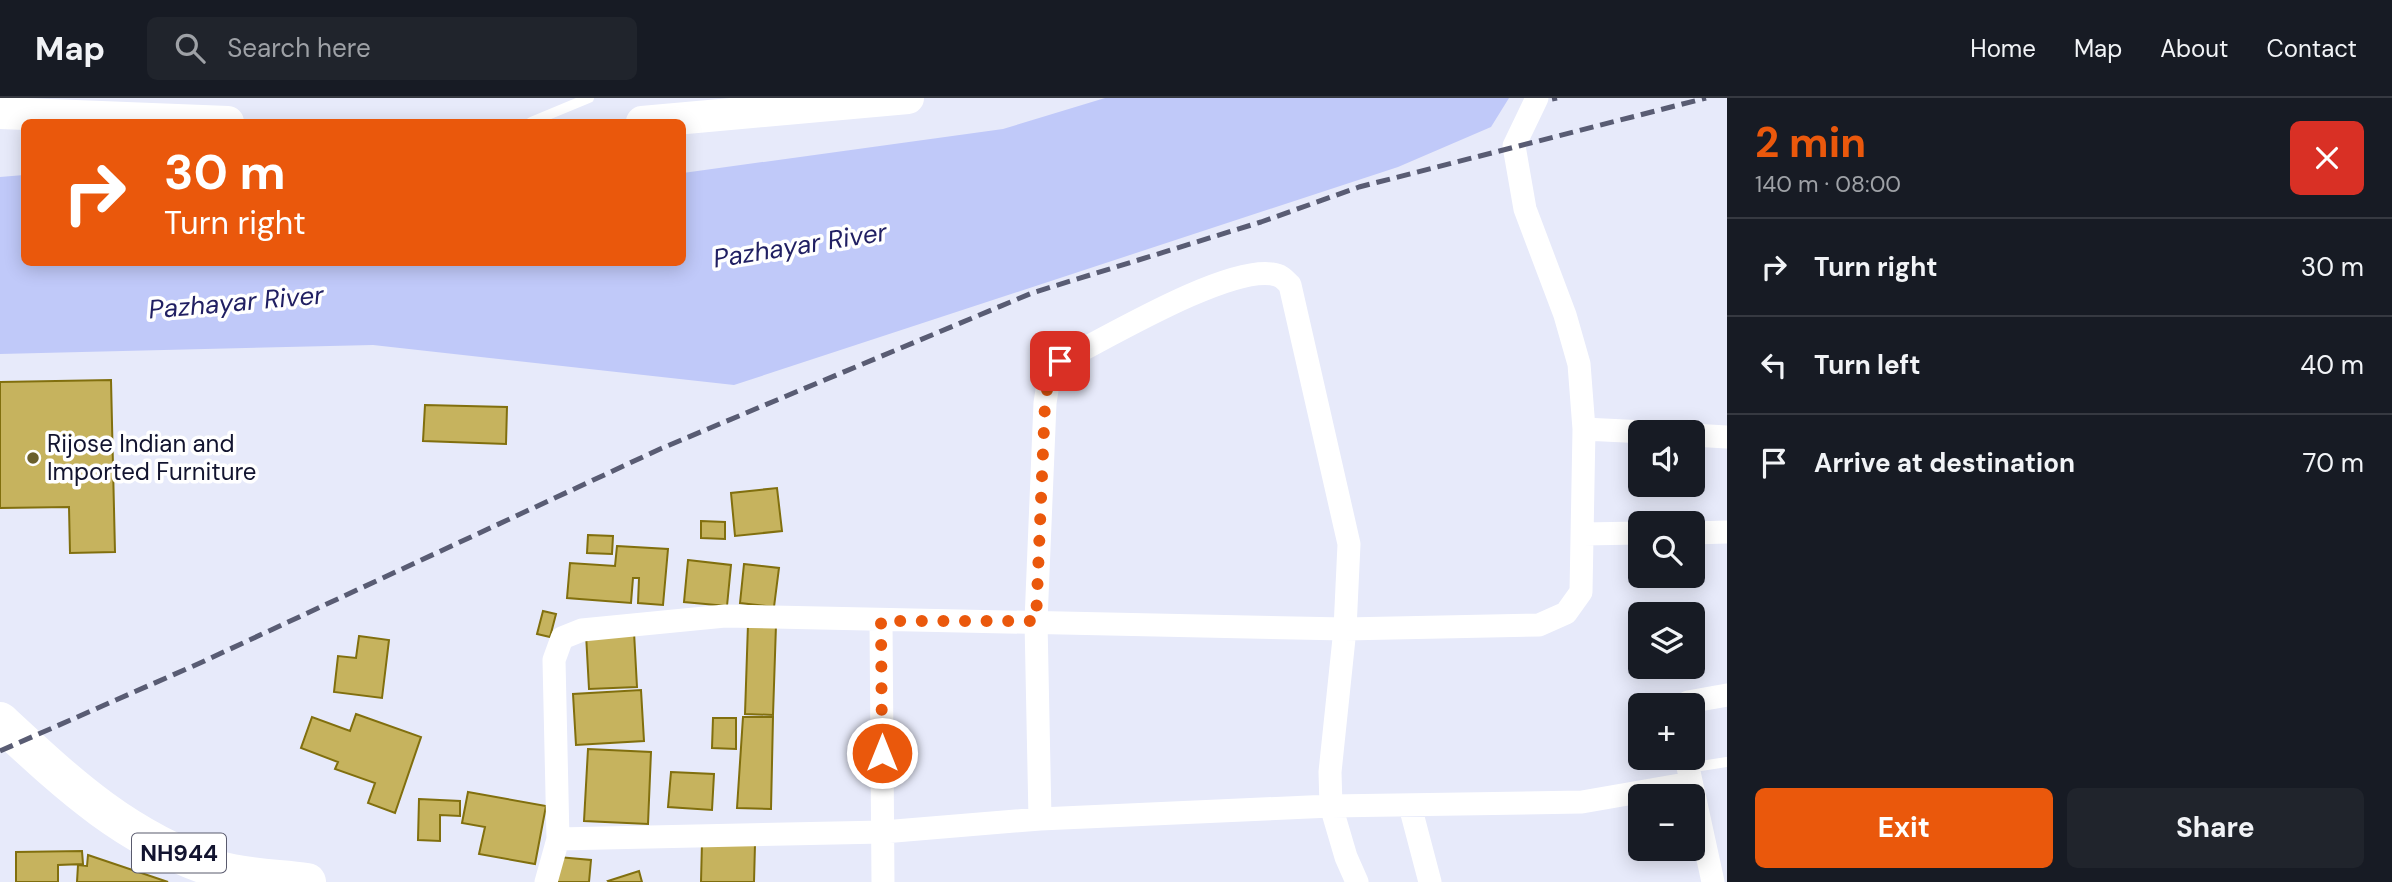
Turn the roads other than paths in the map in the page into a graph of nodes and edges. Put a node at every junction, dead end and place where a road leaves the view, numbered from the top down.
1 (589, 98) edge
2 (908, 98) edge
3 (1537, 98) edge
4 (0, 113) edge
5 (152, 119) edge
6 (538, 119) edge
7 (675, 119) edge
8 (1584, 429) junction
9 (1628, 431) edge
10 (1705, 436) edge
11 (1727, 437) edge
12 (1727, 532) edge
13 (1628, 533) edge
14 (1705, 533) edge
15 (1583, 534) junction
16 (881, 621) junction
17 (1036, 621) junction
18 (1345, 629) junction
19 (1727, 695) edge
20 (1705, 699) edge
21 (0, 721) edge
22 (1727, 762) edge
23 (1705, 767) edge
24 (1688, 770) edge
25 (1331, 806) junction
26 (1410, 806) junction
27 (1040, 819) junction
28 (883, 832) junction
29 (558, 839) junction
30 (214, 876) edge
31 (307, 882) edge
32 (546, 882) edge
33 (883, 882) edge
34 (1357, 882) edge
35 (1430, 882) edge
36 (1713, 882) edge

1 - 6 lane
2 - 7 street
3 - 8 street
4 - 5 street
8 - 9 street
8 - 15 street
10 - 11 street
12 - 14 street
13 - 15 street
15 - 18 street
16 - 17 street
16 - 28 street
16 - 29 street
17 - 18 street
17 - 18 street
17 - 27 street
18 - 25 street
19 - 20 street
21 - 30 highway, NH944
22 - 23 lane
24 - 26 street
24 - 36 street
25 - 26 street
25 - 27 street
25 - 34 street
26 - 35 street
27 - 28 street
28 - 29 street
28 - 33 street
29 - 32 street
30 - 31 highway, NH944

